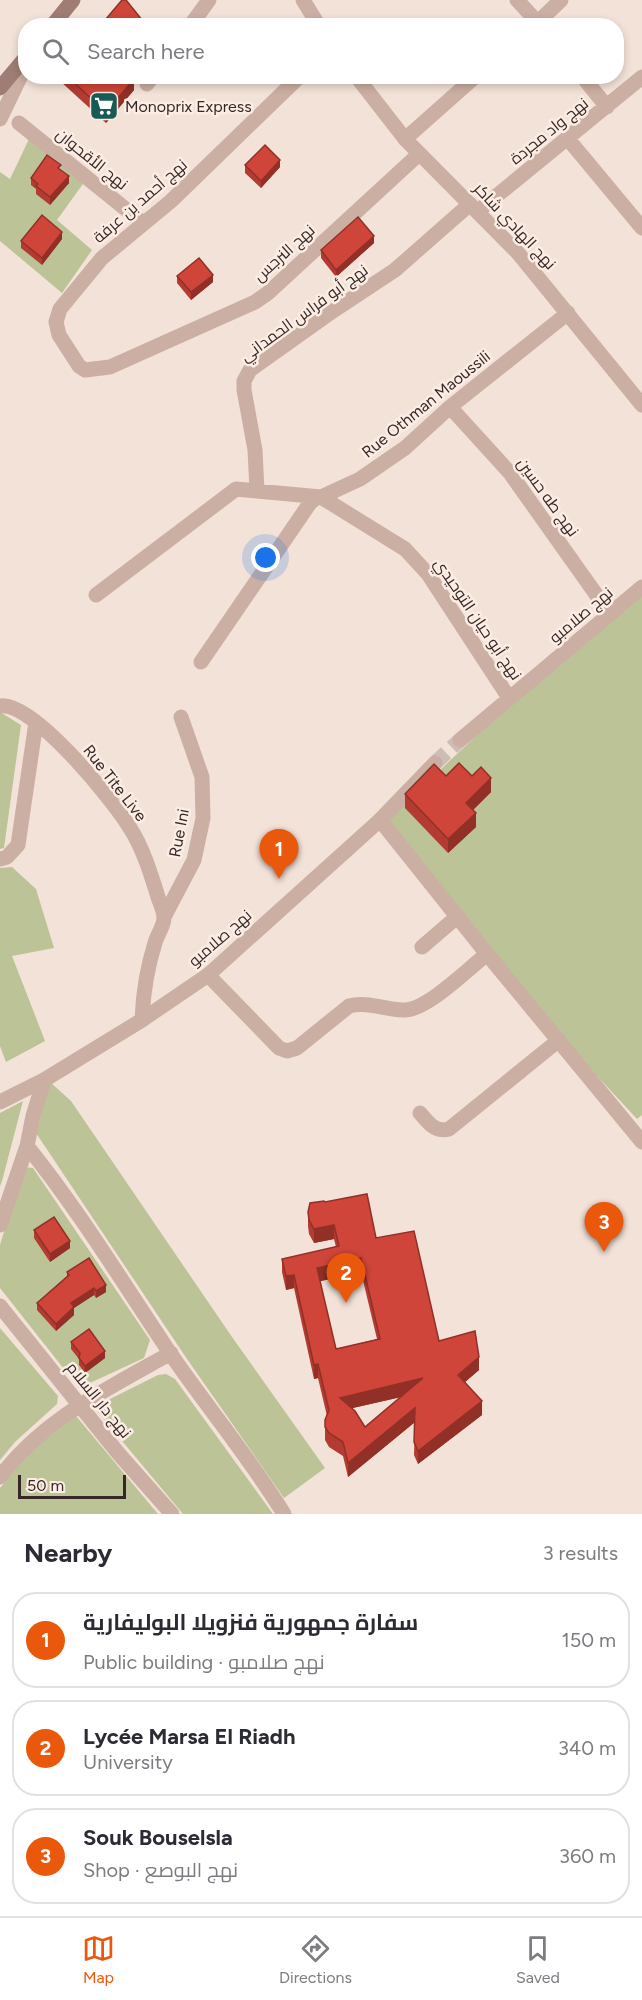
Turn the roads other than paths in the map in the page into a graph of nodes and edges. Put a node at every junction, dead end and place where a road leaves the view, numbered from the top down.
1 (73, 0) edge
2 (208, 0) edge
3 (303, 0) edge
4 (517, 0) edge
5 (561, 0) edge
6 (58, 18) edge
7 (196, 18) edge
8 (314, 18) edge
9 (533, 18) edge
10 (544, 18) edge
11 (18, 67) edge
12 (642, 77) edge
13 (18, 82) edge
14 (292, 84) edge
15 (362, 84) edge
16 (467, 84) edge
17 (588, 84) edge
18 (0, 88) edge
19 (607, 107) junction
20 (0, 119) edge
21 (19, 123) dead end
22 (405, 139) junction
23 (568, 139) junction
24 (419, 154) junction
25 (474, 208) junction
26 (143, 223) junction
27 (642, 228) edge
28 (568, 313) junction
29 (85, 370) joint
30 (642, 405) edge
31 (450, 407) junction
32 (257, 490) junction
33 (321, 497) junction
34 (642, 587) edge
35 (96, 595) dead end
36 (610, 614) junction
37 (201, 662) dead end
38 (509, 698) junction
39 (0, 706) edge
40 (181, 717) dead end
41 (36, 722) junction
42 (460, 740) tunnel mouth
43 (435, 763) tunnel mouth
44 (381, 820) junction
45 (0, 859) edge
46 (458, 916) junction
47 (164, 917) junction
48 (422, 947) dead end
49 (487, 954) junction
50 (208, 975) junction
51 (142, 1020) junction
52 (559, 1040) junction
53 (44, 1080) junction
54 (0, 1102) edge
55 (420, 1113) dead end
56 (639, 1132) edge
57 (27, 1146) junction
58 (0, 1225) edge
59 (0, 1306) edge
60 (171, 1353) junction
61 (80, 1406) junction
62 (0, 1477) edge
63 (172, 1514) edge
64 (284, 1514) edge

1 - 6 main road
2 - 7 street
3 - 8 street
4 - 9 street
5 - 10 street
11 - 18 main road
12 - 19 street, نهج واد مجردة
13 - 20 street
14 - 26 street, نهج أحمد بن عرفة
15 - 22 street, نهج الهادي شاكر
16 - 22 street
17 - 19 street
19 - 23 street, نهج واد مجردة
21 - 26 street, نهج الأقحوان
22 - 24 street, نهج الهادي شاكر
23 - 25 street, نهج واد مجردة
23 - 27 street
24 - 25 street, نهج الهادي شاكر
24 - 29 street, نهج النرجس
25 - 28 street, نهج الهادي شاكر
25 - 32 street, نهج أبو فراس الحمداني
26 - 29 street, نهج أحمد بن عرفة
28 - 30 street, نهج الهادي شاكر
28 - 31 street, Rue Othman Maoussili
31 - 33 street, Rue Othman Maoussili
31 - 36 street, نهج طه حسين
32 - 33 street, نهج أبو حيان التوحيدي
32 - 35 street, نهج أبو حيان التوحيدي
33 - 37 street, Rue Othman Maoussili
33 - 38 street, نهج أبو حيان التوحيدي
34 - 36 street, نهج صلامبو
36 - 38 street, نهج صلامبو
38 - 42 street, نهج صلامبو
39 - 41 street, Rue Tite Live
40 - 47 street, Rue Ini
41 - 45 street
41 - 47 street, Rue Tite Live
43 - 44 street, نهج صلامبو
44 - 46 street
44 - 50 street, نهج صلامبو
46 - 48 street
46 - 49 street
47 - 51 street
49 - 50 street
49 - 52 street
50 - 51 street, نهج صلامبو
51 - 53 street, نهج صلامبو
52 - 55 street
52 - 56 street
53 - 54 street, نهج صلامبو
53 - 57 street
57 - 58 street
57 - 60 street
59 - 61 street, نهج دار السلام
60 - 61 street
60 - 64 street
61 - 62 street
61 - 63 street, نهج دار السلام

